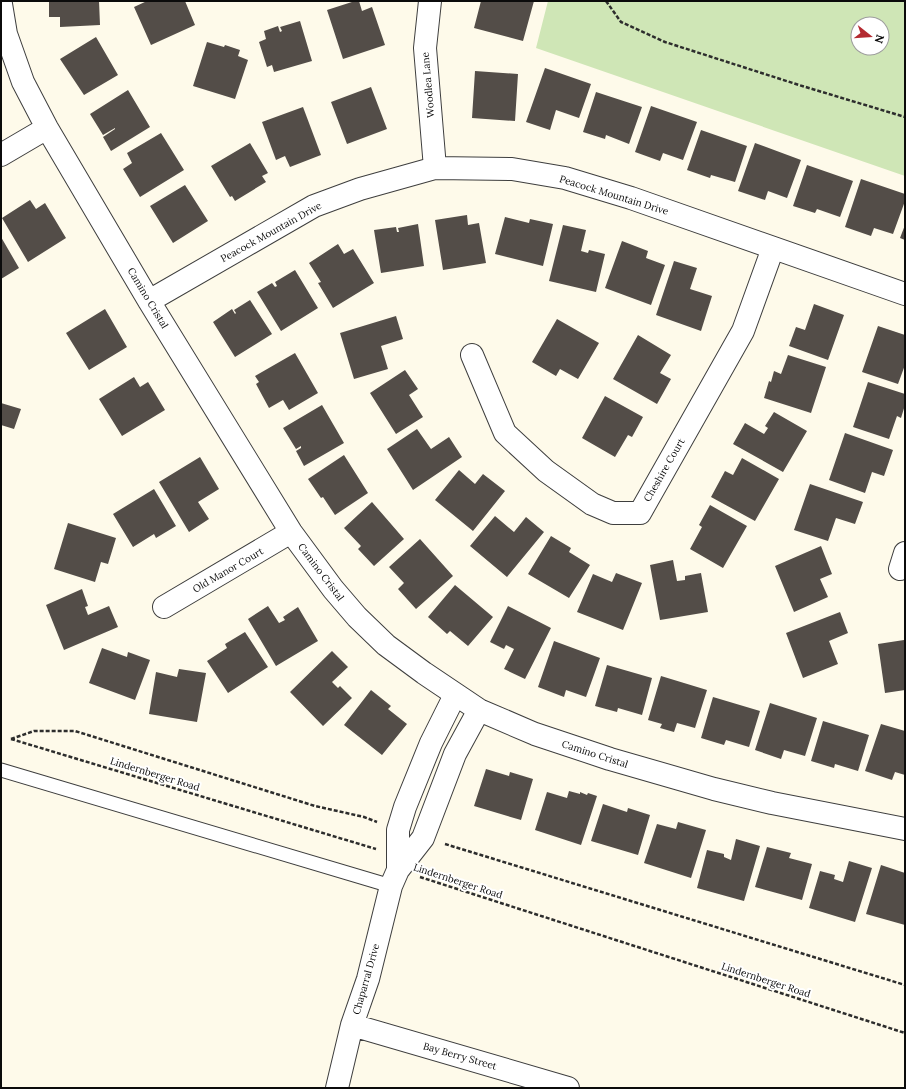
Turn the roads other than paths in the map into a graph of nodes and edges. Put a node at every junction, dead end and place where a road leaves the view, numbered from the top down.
1 (430, 1) edge
2 (1, 4) edge
3 (47, 128) junction
4 (1, 155) edge
5 (436, 168) junction
6 (773, 248) junction
7 (905, 294) edge
8 (149, 301) junction
9 (472, 355) dead end
10 (291, 532) junction
11 (164, 607) dead end
12 (455, 695) junction
13 (479, 710) junction
14 (1, 770) edge
15 (905, 829) edge
16 (394, 878) junction
17 (352, 1025) junction
18 (337, 1088) edge
19 (568, 1088) edge

1 - 5 street, Woodlea Lane
2 - 3 street, Camino Cristal
3 - 4 street
3 - 8 street, Camino Cristal
5 - 6 street, Peacock Mountain Drive
5 - 8 street, Peacock Mountain Drive
6 - 7 street, Peacock Mountain Drive
6 - 9 street, Cheshire Court
8 - 10 street, Camino Cristal
10 - 11 street, Old Manor Court
10 - 12 street, Camino Cristal
12 - 13 street, Camino Cristal
12 - 16 street, Chaparral Drive
13 - 15 street, Camino Cristal
13 - 16 street, Chaparral Drive
14 - 16 lane
16 - 17 street, Chaparral Drive
17 - 18 street, Chaparral Drive
17 - 19 street, Bay Berry Street

